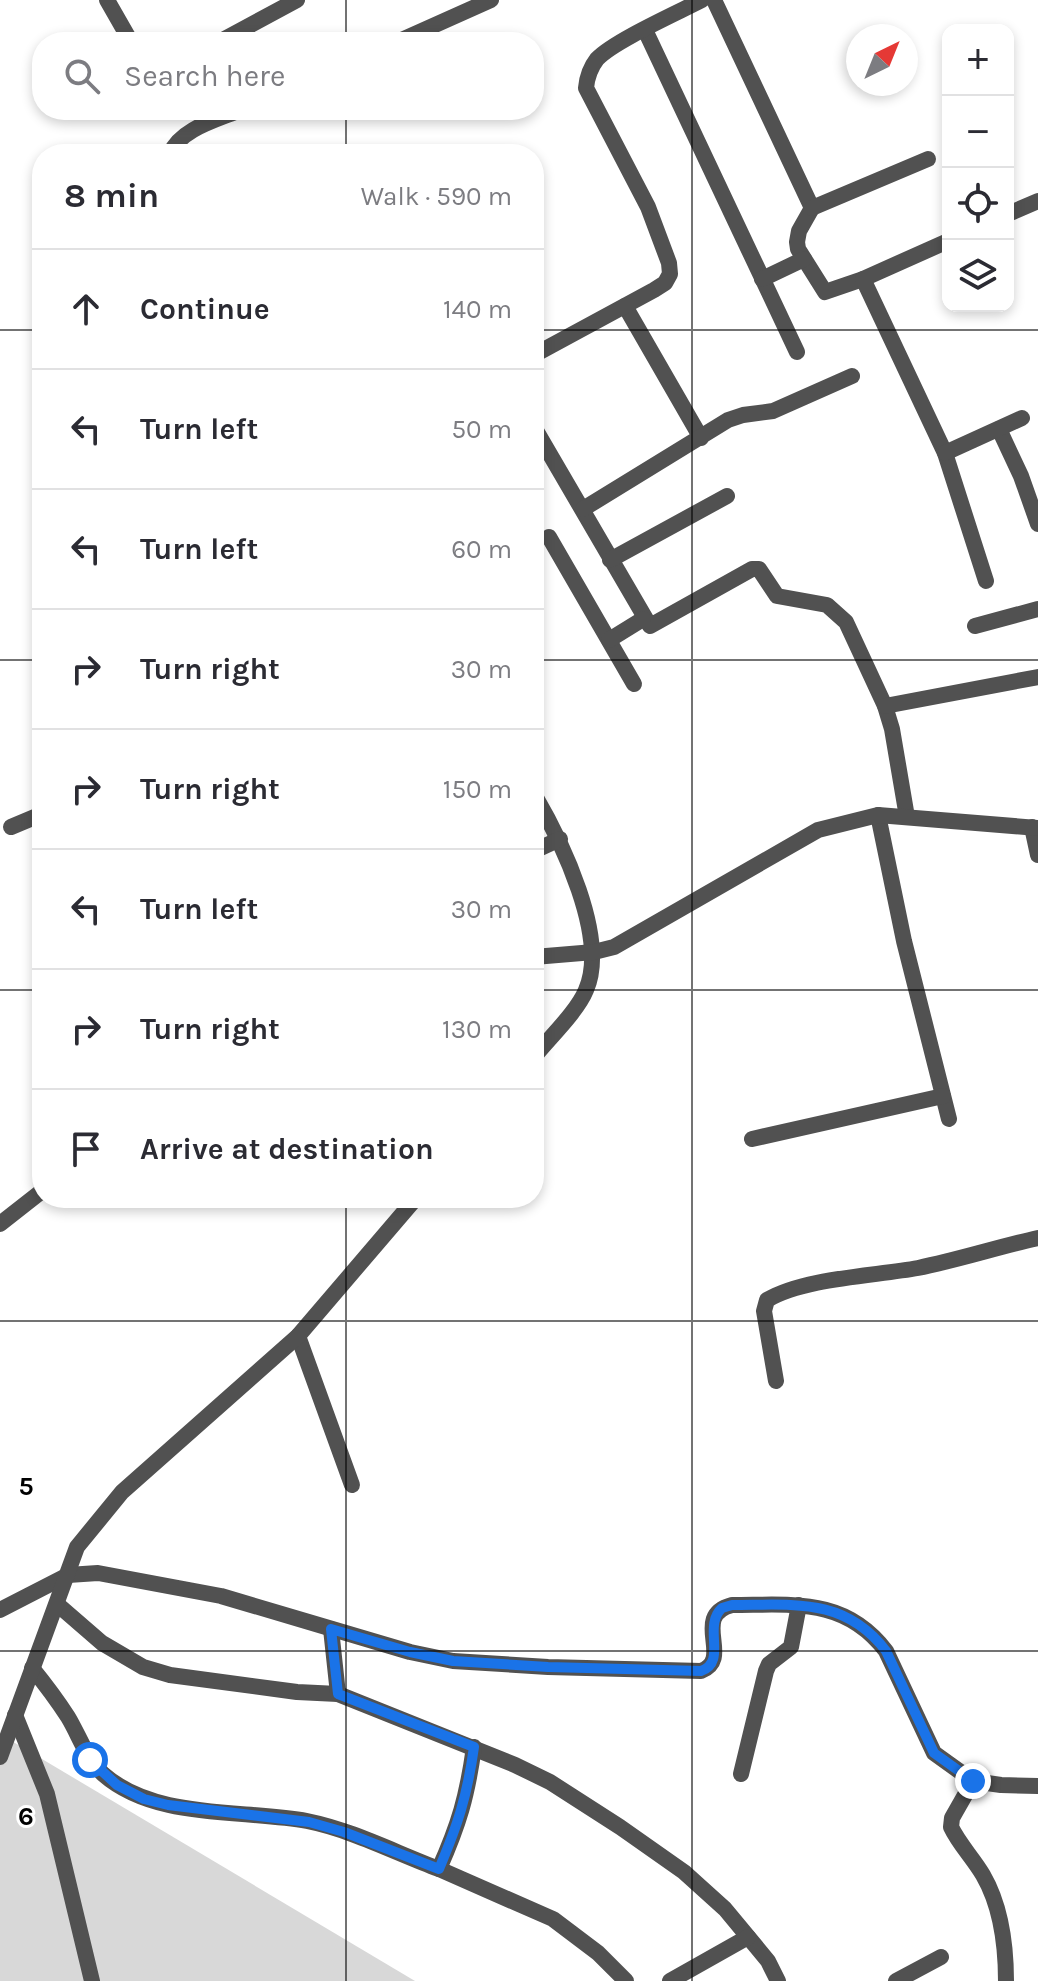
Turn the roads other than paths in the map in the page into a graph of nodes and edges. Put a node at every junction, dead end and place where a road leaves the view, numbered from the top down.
1 (107, 0) edge
2 (297, 0) edge
3 (491, 0) edge
4 (702, 0) edge
5 (714, 0) edge
6 (645, 30) junction
7 (125, 32) edge
8 (238, 32) edge
9 (419, 32) edge
10 (217, 120) edge
11 (175, 144) edge
12 (928, 159) dead end
13 (1038, 201) edge
14 (812, 208) junction
15 (1014, 211) edge
16 (942, 244) edge
17 (804, 259) junction
18 (762, 279) junction
19 (863, 279) junction
20 (625, 306) junction
21 (544, 350) edge
22 (797, 352) dead end
23 (852, 376) dead end
24 (1022, 418) dead end
25 (999, 429) junction
26 (701, 438) junction
27 (544, 444) edge
28 (945, 453) junction
29 (727, 496) dead end
30 (583, 509) junction
31 (1038, 524) edge
32 (549, 537) dead end
33 (610, 560) junction
34 (986, 581) dead end
35 (1038, 609) edge
36 (643, 619) junction
37 (975, 626) dead end
38 (609, 640) junction
39 (1038, 677) edge
40 (634, 684) dead end
41 (885, 706) junction
42 (544, 811) edge
43 (878, 815) junction
44 (907, 817) junction
45 (32, 818) edge
46 (11, 827) dead end
47 (1035, 827) edge
48 (560, 839) junction
49 (544, 846) edge
50 (1038, 855) edge
51 (594, 952) junction
52 (544, 956) edge
53 (544, 1044) edge
54 (943, 1096) junction
55 (949, 1119) dead end
56 (752, 1139) dead end
57 (32, 1199) edge
58 (407, 1208) edge
59 (0, 1224) edge
60 (1038, 1238) edge
61 (298, 1336) junction
62 (776, 1381) dead end
63 (352, 1485) dead end
64 (68, 1575) junction
65 (57, 1604) junction
66 (799, 1605) junction
67 (0, 1610) edge
68 (331, 1629) junction
69 (32, 1668) junction
70 (338, 1694) junction
71 (15, 1715) junction
72 (474, 1747) junction
73 (0, 1757) edge
74 (741, 1774) dead end
75 (973, 1781) junction
76 (1038, 1786) edge
77 (439, 1869) junction
78 (748, 1937) junction
79 (941, 1957) dead end
80 (92, 1981) edge
81 (626, 1981) edge
82 (670, 1981) edge
83 (778, 1981) edge
84 (896, 1981) edge
85 (1006, 1981) edge

1 - 7 street
2 - 8 street
3 - 9 street
4 - 6 street
5 - 14 street
6 - 18 street
6 - 20 street
10 - 11 street
12 - 14 street
13 - 15 street
14 - 17 street
16 - 19 street
17 - 18 street
17 - 19 street
18 - 22 street
19 - 28 street
20 - 21 street
20 - 26 street
23 - 26 street
24 - 25 street
25 - 28 street
25 - 31 street
26 - 30 street
27 - 30 street
28 - 34 street
29 - 33 street
30 - 33 street
32 - 38 street
33 - 36 street
35 - 37 street
36 - 38 street
36 - 41 street
38 - 40 street
39 - 41 street
41 - 44 street
42 - 48 street
43 - 44 street
43 - 51 street
43 - 54 street
44 - 47 street
45 - 46 street
47 - 50 street
48 - 49 street
48 - 51 street
51 - 52 street
51 - 53 street
54 - 55 street
54 - 56 street
57 - 59 street
58 - 61 street
60 - 62 street
61 - 63 street
61 - 64 street
64 - 65 street
64 - 67 street
64 - 68 street
65 - 69 street
65 - 70 street
66 - 68 street
66 - 74 street
66 - 75 street
68 - 70 street
69 - 71 street
69 - 77 street
70 - 72 street
71 - 73 street
71 - 80 street
72 - 77 street
72 - 78 street
75 - 76 street
75 - 85 street
77 - 81 street
78 - 82 street
78 - 83 street
79 - 84 street

